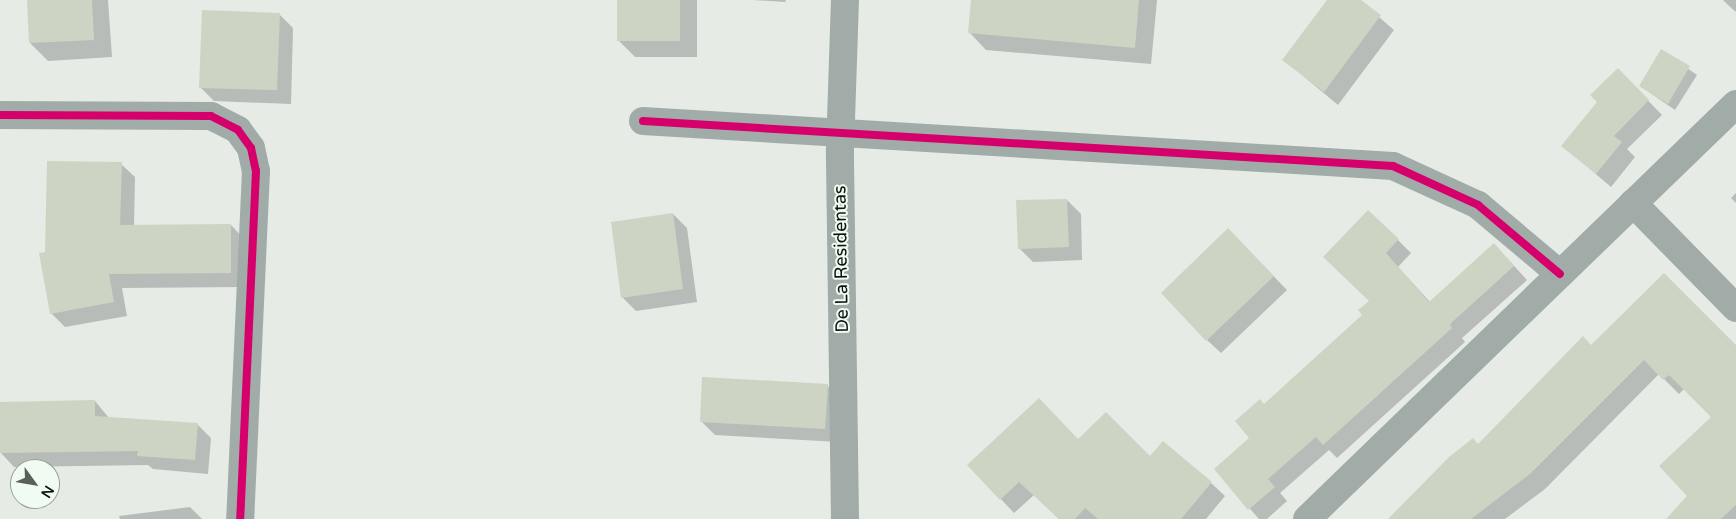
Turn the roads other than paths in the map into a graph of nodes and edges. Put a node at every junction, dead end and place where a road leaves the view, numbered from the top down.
1 (845, 0) edge
2 (1736, 104) edge
3 (0, 115) edge
4 (643, 121) dead end
5 (841, 132) junction
6 (1633, 203) junction
7 (1560, 274) junction
8 (1736, 308) edge
9 (240, 519) edge
10 (845, 519) edge
11 (1307, 519) edge

1 - 5 street, De La Residentas
2 - 6 street
3 - 9 street
4 - 5 street
5 - 7 street
5 - 10 street, De La Residentas
6 - 7 street
6 - 8 street
7 - 11 street

